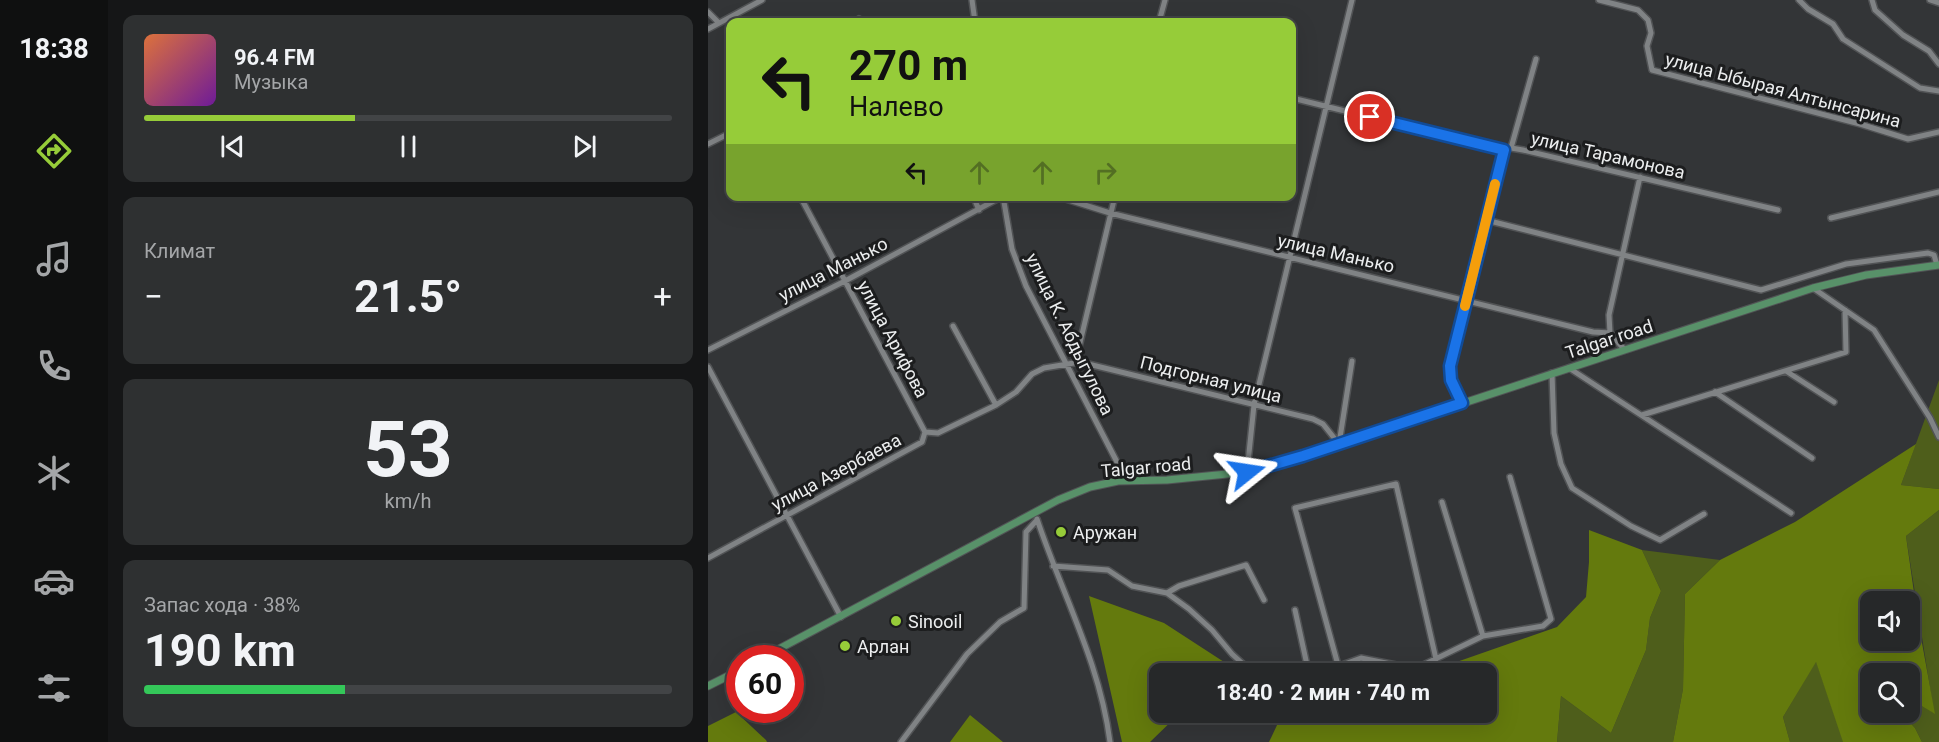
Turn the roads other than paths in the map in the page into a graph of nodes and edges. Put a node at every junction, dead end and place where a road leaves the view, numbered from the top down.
1 (762, 0) edge
2 (972, 0) edge
3 (1165, 0) edge
4 (1352, 0) edge
5 (1599, 0) edge
6 (1799, 0) edge
7 (1872, 0) edge
8 (1930, 0) edge
9 (1939, 3) edge
10 (708, 12) edge
11 (728, 18) edge
12 (974, 18) edge
13 (1160, 18) edge
14 (726, 19) edge
15 (719, 23) junction
16 (708, 29) edge
17 (1536, 59) dead end
18 (1939, 64) edge
19 (1939, 91) edge
20 (1296, 99) edge
21 (1326, 106) junction
22 (1939, 132) edge
23 (726, 135) edge
24 (708, 144) edge
25 (1511, 148) junction
26 (1504, 150) junction
27 (1640, 177) junction
28 (1939, 192) edge
29 (804, 201) edge
30 (975, 201) edge
31 (996, 201) edge
32 (1004, 201) edge
33 (1072, 201) edge
34 (1114, 201) edge
35 (979, 210) junction
36 (1778, 210) dead end
37 (1110, 213) junction
38 (1832, 218) dead end
39 (1486, 220) junction
40 (1621, 254) junction
41 (1288, 257) junction
42 (1938, 265) edge
43 (845, 281) junction
44 (1813, 288) junction
45 (1466, 302) junction
46 (1845, 310) junction
47 (953, 326) dead end
48 (1610, 333) junction
49 (1624, 349) junction
50 (708, 350) edge
51 (1352, 361) dead end
52 (1080, 362) junction
53 (1065, 363) junction
54 (708, 368) edge
55 (1569, 368) junction
56 (1786, 371) junction
57 (1552, 373) junction
58 (1715, 392) junction
59 (1834, 402) dead end
60 (1462, 403) junction
61 (996, 405) junction
62 (1254, 405) junction
63 (1641, 415) junction
64 (925, 432) junction
65 (1939, 437) edge
66 (1339, 444) junction
67 (1812, 458) dead end
68 (1247, 472) junction
69 (1510, 477) dead end
70 (1118, 481) junction
71 (1442, 502) dead end
72 (1791, 513) dead end
73 (1704, 514) dead end
74 (786, 516) junction
75 (1036, 516) junction
76 (708, 558) edge
77 (1053, 566) junction
78 (1167, 593) junction
79 (1264, 600) dead end
80 (1295, 610) dead end
81 (841, 617) junction
82 (1483, 636) junction
83 (787, 645) edge
84 (1436, 659) junction
85 (1243, 663) edge
86 (1307, 663) edge
87 (1337, 663) edge
88 (1345, 663) edge
89 (1386, 663) edge
90 (1427, 663) edge
91 (726, 677) edge
92 (708, 686) edge
93 (902, 742) edge
94 (1110, 742) edge

1 - 11 street
2 - 12 street
3 - 13 street
4 - 21 street
5 - 22 street, улица Ыбырая Алтынсарина
6 - 19 street
7 - 18 street
8 - 9 street
10 - 15 street
14 - 15 street
15 - 16 street
17 - 25 street
20 - 21 street, улица Тарамонова
21 - 26 street, улица Тарамонова
21 - 41 street
23 - 24 street
25 - 26 street, улица Тарамонова
25 - 27 street, улица Тарамонова
26 - 39 street
27 - 36 street, улица Тарамонова
27 - 40 street
28 - 38 street
29 - 43 street, улица Арифова
30 - 35 street
31 - 35 street, улица Манько
32 - 53 street, улица К. Абдыгулова
33 - 37 street, улица Манько
34 - 37 street
35 - 43 street, улица Манько
37 - 41 street, улица Манько
37 - 52 street
39 - 40 street
39 - 45 street
40 - 42 street
40 - 48 street
41 - 45 street, улица Манько
41 - 62 street
42 - 44 main road, Talgar road
43 - 50 street, улица Манько
43 - 64 street, улица Арифова
44 - 46 street
44 - 49 main road, Talgar road
45 - 48 street, улица Манько
45 - 60 street
46 - 56 street
46 - 65 street
47 - 61 street
48 - 49 street
49 - 55 main road, Talgar road
51 - 66 street
52 - 53 street, Подгорная улица
52 - 62 street, Подгорная улица
53 - 61 street, улица Азербаева
53 - 70 street, улица К. Абдыгулова
54 - 74 street
55 - 57 main road, Talgar road
55 - 63 street
56 - 58 street
56 - 59 street
57 - 60 main road, Talgar road
57 - 73 street
58 - 63 street
58 - 67 street
60 - 66 main road, Talgar road
61 - 64 street, улица Азербаева
62 - 66 street, Подгорная улица
62 - 68 street
63 - 72 street
64 - 74 street, улица Азербаева
66 - 68 main road, Talgar road
68 - 70 main road, Talgar road
69 - 82 street
70 - 75 main road, Talgar road
71 - 82 street
74 - 76 street, улица Азербаева
74 - 81 street
75 - 77 street
75 - 81 main road, Talgar road
75 - 93 street
77 - 78 street
77 - 94 street
78 - 79 street
78 - 85 street
80 - 86 street
81 - 83 main road, Talgar road
82 - 84 street
84 - 87 street
84 - 90 street
88 - 89 street
91 - 92 main road

